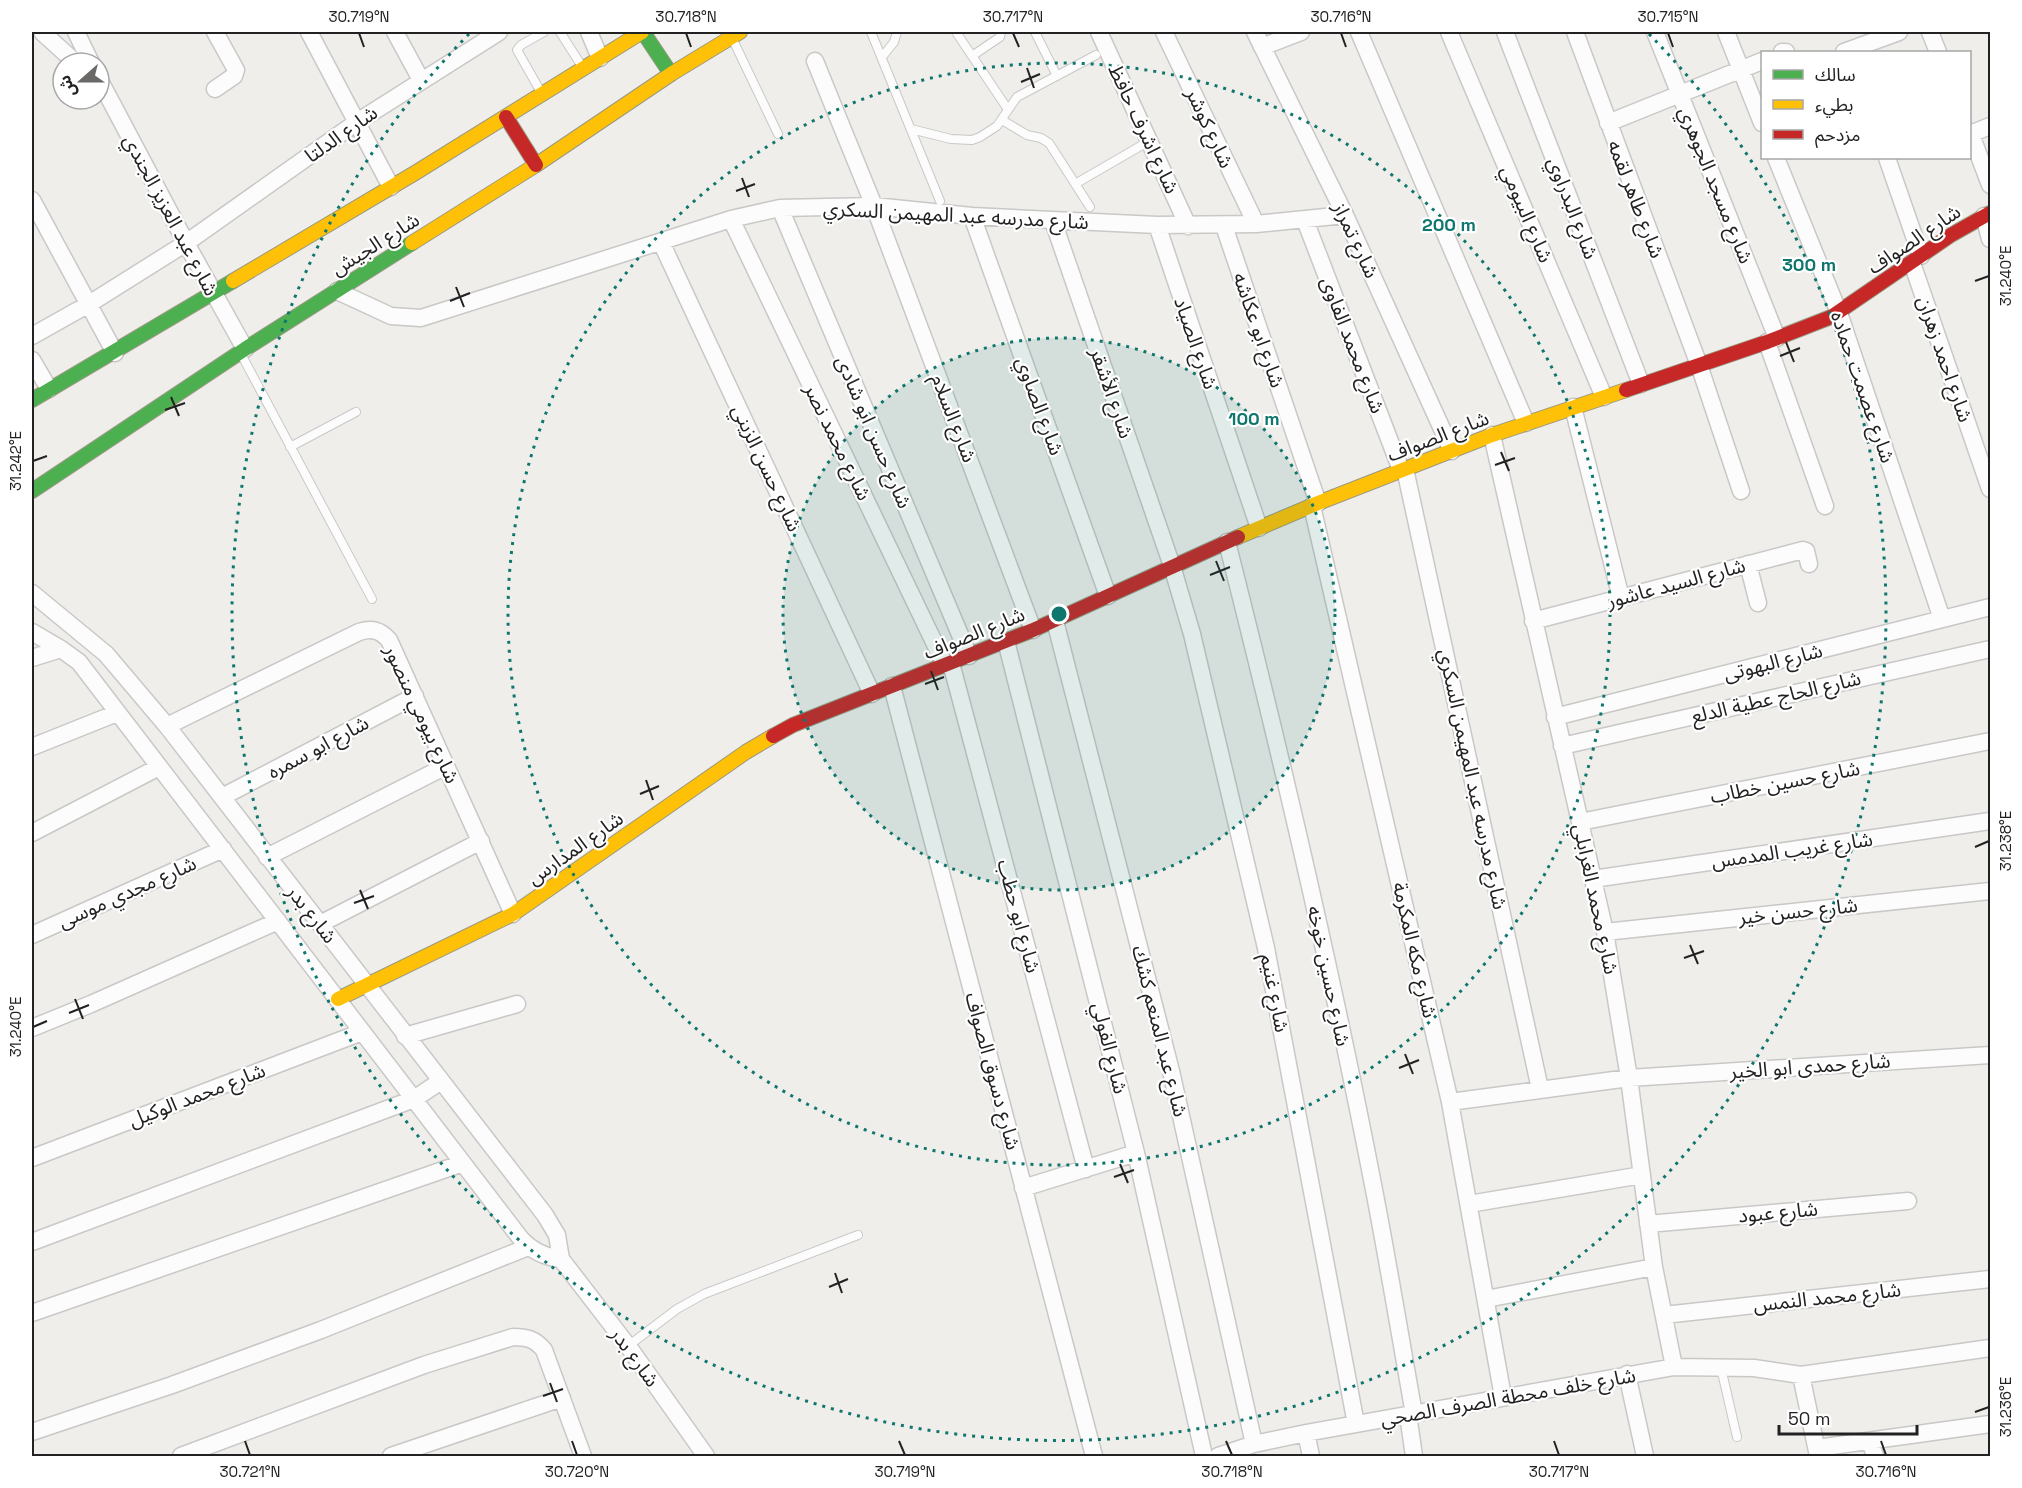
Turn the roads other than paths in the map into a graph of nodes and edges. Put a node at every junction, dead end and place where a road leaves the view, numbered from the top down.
1 (42, 32) edge
2 (76, 32) edge
3 (215, 32) edge
4 (309, 32) edge
5 (395, 32) edge
6 (499, 32) edge
7 (544, 32) edge
8 (560, 32) edge
9 (589, 32) edge
10 (643, 32) edge
11 (871, 32) edge
12 (897, 32) edge
13 (956, 32) edge
14 (1001, 32) edge
15 (1035, 32) edge
16 (1099, 32) edge
17 (1164, 32) edge
18 (1301, 32) edge
19 (1359, 32) edge
20 (1449, 32) edge
21 (1505, 32) edge
22 (1575, 32) edge
23 (1655, 32) edge
24 (1726, 32) edge
25 (1899, 32) edge
26 (1930, 32) edge
27 (736, 34) edge
28 (1258, 39) edge
29 (63, 51) edge
30 (85, 51) edge
31 (1851, 51) edge
32 (1938, 51) edge
33 (1096, 55) dead end
34 (972, 56) junction
35 (882, 57) junction
36 (600, 58) junction
37 (814, 61) dead end
38 (1761, 61) edge
39 (584, 69) junction
40 (1741, 70) junction
41 (671, 74) junction
42 (1057, 76) junction
43 (421, 80) junction
44 (215, 90) dead end
45 (542, 94) junction
46 (1680, 94) junction
47 (111, 104) edge
48 (1007, 108) junction
49 (506, 117) junction
50 (1002, 120) junction
51 (1761, 120) edge
52 (357, 123) junction
53 (1608, 123) junction
54 (1990, 126) edge
55 (911, 129) junction
56 (1971, 133) edge
57 (778, 134) dead end
58 (1971, 136) edge
59 (1144, 144) dead end
60 (1776, 159) edge
61 (1887, 159) edge
62 (536, 165) junction
63 (1076, 184) junction
64 (1990, 185) edge
65 (391, 187) junction
66 (32, 200) edge
67 (940, 201) dead end
68 (874, 206) junction
69 (1090, 207) dead end
70 (780, 208) junction
71 (1345, 215) junction
72 (1987, 215) edge
73 (972, 216) junction
74 (731, 219) junction
75 (1305, 220) junction
76 (1053, 221) junction
77 (1256, 224) junction
78 (1156, 225) junction
79 (1188, 226) junction
80 (1224, 226) junction
81 (1990, 239) edge
82 (661, 242) junction
83 (186, 243) junction
84 (1916, 260) junction
85 (337, 291) junction
86 (213, 294) junction
87 (89, 304) junction
88 (1839, 313) junction
89 (32, 336) edge
90 (1772, 340) junction
91 (243, 350) junction
92 (115, 353) junction
93 (32, 360) edge
94 (1699, 365) junction
95 (1641, 384) junction
96 (49, 389) junction
97 (1604, 397) junction
98 (32, 400) edge
99 (1573, 407) junction
100 (356, 412) dead end
101 (1526, 423) junction
102 (1492, 435) junction
103 (290, 447) junction
104 (1452, 451) junction
105 (1403, 470) junction
106 (1990, 489) edge
107 (32, 491) edge
108 (1741, 491) dead end
109 (1315, 504) junction
110 (1825, 506) dead end
111 (1259, 528) junction
112 (1227, 542) junction
113 (1748, 564) junction
114 (1809, 564) dead end
115 (1172, 566) junction
116 (32, 593) edge
117 (1108, 596) junction
118 (1621, 598) junction
119 (372, 599) dead end
120 (1758, 603) dead end
121 (1990, 607) edge
122 (1942, 619) junction
123 (1055, 621) junction
124 (1533, 621) junction
125 (1034, 630) junction
126 (32, 632) edge
127 (1006, 641) junction
128 (61, 649) junction
129 (1990, 649) edge
130 (969, 656) junction
131 (32, 658) edge
132 (948, 664) junction
133 (892, 686) junction
134 (872, 694) junction
135 (415, 696) junction
136 (117, 713) junction
137 (1555, 717) junction
138 (167, 726) junction
139 (1990, 741) edge
140 (1562, 746) junction
141 (32, 747) edge
142 (446, 766) junction
143 (159, 767) junction
144 (222, 797) junction
145 (1990, 821) edge
146 (1580, 822) junction
147 (32, 834) edge
148 (481, 842) junction
149 (223, 849) junction
150 (267, 856) junction
151 (1593, 879) junction
152 (1990, 891) edge
153 (513, 914) junction
154 (278, 921) junction
155 (320, 924) junction
156 (1605, 932) junction
157 (32, 935) edge
158 (366, 984) junction
159 (338, 999) junction
160 (518, 1004) dead end
161 (32, 1028) edge
162 (362, 1032) junction
163 (405, 1036) junction
164 (1990, 1054) edge
165 (1629, 1078) junction
166 (441, 1081) junction
167 (1540, 1089) junction
168 (414, 1099) junction
169 (1450, 1102) junction
170 (1136, 1153) junction
171 (32, 1158) edge
172 (463, 1163) junction
173 (1086, 1168) junction
174 (1642, 1176) junction
175 (1023, 1188) junction
176 (1908, 1201) dead end
177 (1468, 1204) junction
178 (1648, 1224) junction
179 (858, 1235) dead end
180 (32, 1242) edge
181 (528, 1247) junction
182 (561, 1258) junction
183 (1654, 1267) junction
184 (1990, 1279) edge
185 (1486, 1299) junction
186 (32, 1313) edge
187 (1664, 1315) junction
188 (628, 1346) junction
189 (1990, 1348) edge
190 (1674, 1367) junction
191 (1721, 1368) junction
192 (1627, 1374) junction
193 (1801, 1375) junction
194 (1503, 1397) junction
195 (562, 1398) junction
196 (1411, 1414) junction
197 (1356, 1424) junction
198 (1990, 1425) edge
199 (32, 1432) edge
200 (1306, 1433) junction
201 (1737, 1437) dead end
202 (1254, 1444) junction
203 (1872, 1449) edge
204 (1817, 1452) edge
205 (181, 1456) edge
206 (391, 1456) edge
207 (583, 1456) edge
208 (706, 1456) edge
209 (1094, 1456) edge
210 (1204, 1456) edge
211 (1218, 1456) edge
212 (1311, 1456) edge
213 (1414, 1456) edge
214 (1645, 1456) edge

1 - 29 street
2 - 30 street
3 - 44 street
4 - 52 street
5 - 43 street
6 - 43 street, شارع الدلتا
7 - 45 lane
8 - 39 lane
9 - 36 street
10 - 36 street, شارع الجيش
10 - 41 street
11 - 35 lane
12 - 35 lane
13 - 34 lane
14 - 34 lane
15 - 42 lane
16 - 79 street, شارع اشرف حافظ
17 - 77 street, شارع كوشر
18 - 28 street
19 - 101 street
20 - 97 street, شارع البيومي
21 - 95 street, شارع البدراوي
22 - 53 street, شارع طاهر لقمه
23 - 46 street, شارع مسجد الجوهري
24 - 40 street
25 - 31 street
26 - 32 street
27 - 41 street, شارع الجيش
27 - 57 lane
28 - 71 street, شارع تمراز
33 - 42 lane
34 - 48 lane
35 - 55 lane
36 - 39 street, شارع الجيش
37 - 68 street, شارع السلام
38 - 40 street
39 - 45 street, شارع الجيش
40 - 46 street
40 - 51 street
41 - 62 street, شارع الجيش
42 - 48 lane
43 - 52 street, شارع الدلتا
45 - 49 street, شارع الجيش
46 - 53 street
46 - 90 street, شارع مسجد الجوهري
47 - 83 street, شارع عبد العزيز الجندي
48 - 50 lane
49 - 62 street
49 - 65 street, شارع الجيش
50 - 55 lane
50 - 63 lane
52 - 65 street
52 - 83 street, شارع الدلتا
53 - 94 street, شارع طاهر لقمه
54 - 56 street
55 - 67 lane
58 - 64 street
59 - 63 lane
60 - 88 street, شارع عصمت حماده
61 - 84 street, شارع احمد زهران
62 - 85 street, شارع الجيش
63 - 69 lane
65 - 86 street, شارع الجيش
66 - 87 street
68 - 70 street, شارع مدرسه عبد المهيمن السكري
68 - 73 street, شارع مدرسه عبد المهيمن السكري
68 - 125 street, شارع السلام
70 - 74 street, شارع مدرسه عبد المهيمن السكري
70 - 130 street, شارع حسن ابو شادى
71 - 75 street, شارع مدرسه عبد المهيمن السكري
71 - 104 street, شارع تمراز
72 - 81 street
72 - 84 street, شارع الصواف
73 - 76 street, شارع مدرسه عبد المهيمن السكري
73 - 117 street, شارع الصاوي
74 - 82 street, شارع مدرسه عبد المهيمن السكري
74 - 132 street, شارع محمد نصر
75 - 77 street, شارع مدرسه عبد المهيمن السكري
75 - 105 street, شارع محمد الفاوى
76 - 78 street, شارع مدرسه عبد المهيمن السكري
76 - 115 street, شارع الأشقر
77 - 80 street, شارع مدرسه عبد المهيمن السكري
78 - 79 street, شارع مدرسه عبد المهيمن السكري
78 - 111 street, شارع الصياد
79 - 80 street, شارع مدرسه عبد المهيمن السكري
80 - 109 street, شارع ابو عكاشه
82 - 85 street, شارع مدرسه عبد المهيمن السكري
82 - 134 street, شارع حسن الزيني
83 - 86 street, شارع عبد العزيز الجندي
83 - 87 street, شارع الدلتا
84 - 88 street, شارع الصواف
84 - 106 street, شارع احمد زهران
85 - 91 street, شارع الجيش
86 - 91 street, شارع عبد العزيز الجندي
86 - 92 street, شارع الجيش
87 - 89 street, شارع الدلتا
87 - 92 street
88 - 90 street, شارع الصواف
88 - 122 street, شارع عصمت حماده
90 - 94 street, شارع الصواف
90 - 110 street, شارع مسجد الجوهري
91 - 103 lane
91 - 107 street, شارع الجيش
92 - 96 street, شارع الجيش
93 - 96 street
94 - 95 street, شارع الصواف
94 - 108 street, شارع طاهر لقمه
95 - 97 street, شارع الصواف
96 - 98 street, شارع الجيش
97 - 99 street, شارع الصواف
99 - 101 street, شارع الصواف
99 - 118 street
100 - 103 lane
101 - 102 street, شارع الصواف
102 - 104 street, شارع الصواف
102 - 124 street, شارع محمد الغرابلي
103 - 119 lane
104 - 105 street, شارع الصواف
105 - 109 street, شارع الصواف
105 - 167 street, شارع مدرسه عبد المهيمن السكري
109 - 111 street, شارع الصواف
109 - 169 street, شارع مكه المكرمة
111 - 112 street, شارع الصواف
112 - 115 street, شارع الصواف
112 - 196 street, شارع حسين خوخه
113 - 114 street, شارع السيد عاشور
113 - 118 street, شارع السيد عاشور
113 - 120 street
115 - 117 street, شارع الصواف
115 - 197 street, شارع غنيم
116 - 138 street, شارع بدر
117 - 123 street, شارع الصواف
118 - 124 street, شارع السيد عاشور
121 - 122 street, شارع البهوتى
122 - 137 street, شارع البهوتى
123 - 125 street, شارع الصواف
123 - 202 street, شارع عبد المنعم كشك
124 - 137 street, شارع محمد الغرابلي
125 - 127 street, شارع الصواف
126 - 128 street, شارع بدر
127 - 130 street, شارع الصواف
127 - 170 street, شارع الفولي
128 - 131 street
128 - 136 street, شارع بدر
129 - 140 street, شارع الحاج عطية الدلع
130 - 132 street, شارع الصواف
132 - 133 street, شارع الصواف
132 - 173 street, شارع ابو حطب
133 - 134 street, شارع المدارس
133 - 175 street, شارع دسوق الصواف
134 - 153 street, شارع المدارس
135 - 138 street, شارع بيومي منصور
135 - 142 street, شارع بيومي منصور
135 - 144 street, شارع ابو سمره
136 - 141 street
136 - 143 street, شارع بدر
137 - 140 street, شارع محمد الغرابلي
138 - 144 street, شارع بدر
139 - 146 street, شارع حسين خطاب
140 - 146 street, شارع محمد الغرابلي
142 - 148 street, شارع بيومي منصور
142 - 150 street
143 - 147 street
143 - 149 street, شارع بدر
144 - 150 street, شارع بدر
145 - 151 street, شارع غريب المدمس
146 - 151 street, شارع محمد الغرابلي
148 - 153 street, شارع بيومي منصور
148 - 155 street
149 - 154 street, شارع بدر
149 - 157 street, شارع مجدي موسى
150 - 155 street, شارع بدر
151 - 156 street, شارع محمد الغرابلي
152 - 156 street, شارع حسن خير
153 - 158 street, شارع المدارس
154 - 159 street, شارع بدر
154 - 161 street
155 - 158 street, شارع بدر
156 - 165 street, شارع محمد الغرابلي
158 - 159 street, شارع المدارس
158 - 163 street, شارع بدر
159 - 162 street, شارع بدر
160 - 163 street
162 - 168 street, شارع بدر
162 - 171 street, شارع محمد الوكيل
163 - 166 street, شارع بدر
164 - 165 street, شارع حمدى ابو الخير
165 - 167 street, شارع حمدى ابو الخير
165 - 174 street, شارع محمد الغرابلي
166 - 168 street
166 - 182 street, شارع بدر
167 - 169 street, شارع حمدى ابو الخير
168 - 172 street, شارع بدر
168 - 180 street
169 - 177 street, شارع مكه المكرمة
170 - 173 street
170 - 210 street, شارع الفولي
172 - 181 street, شارع بدر
172 - 186 street
173 - 175 street
174 - 177 street
174 - 178 street, شارع محمد الغرابلي
175 - 209 street, شارع دسوق الصواف
176 - 178 street, شارع عبود
177 - 185 street, شارع مكه المكرمة
178 - 183 street, شارع محمد الغرابلي
179 - 188 lane
181 - 182 street
181 - 199 street
182 - 188 street, شارع بدر
183 - 185 street
183 - 187 street, شارع محمد الغرابلي
184 - 187 street, شارع محمد النمس
185 - 194 street, شارع مكه المكرمة
187 - 190 street, شارع محمد الغرابلي
188 - 208 street, شارع بدر
189 - 193 street, شارع خلف محطة الصرف الصحي
190 - 191 street, شارع خلف محطة الصرف الصحي
190 - 192 street, شارع خلف محطة الصرف الصحي
191 - 193 street, شارع خلف محطة الصرف الصحي
191 - 201 lane
192 - 194 street, شارع خلف محطة الصرف الصحي
192 - 214 street
193 - 204 street
194 - 196 street, شارع خلف محطة الصرف الصحي
195 - 205 street
195 - 206 street
195 - 207 street
196 - 197 street, شارع خلف محطة الصرف الصحي
196 - 213 street, شارع حسين خوخه
197 - 200 street, شارع خلف محطة الصرف الصحي
198 - 203 street
200 - 202 street, شارع خلف محطة الصرف الصحي
200 - 212 street
202 - 211 street, شارع خلف محطة الصرف الصحي
203 - 204 street

